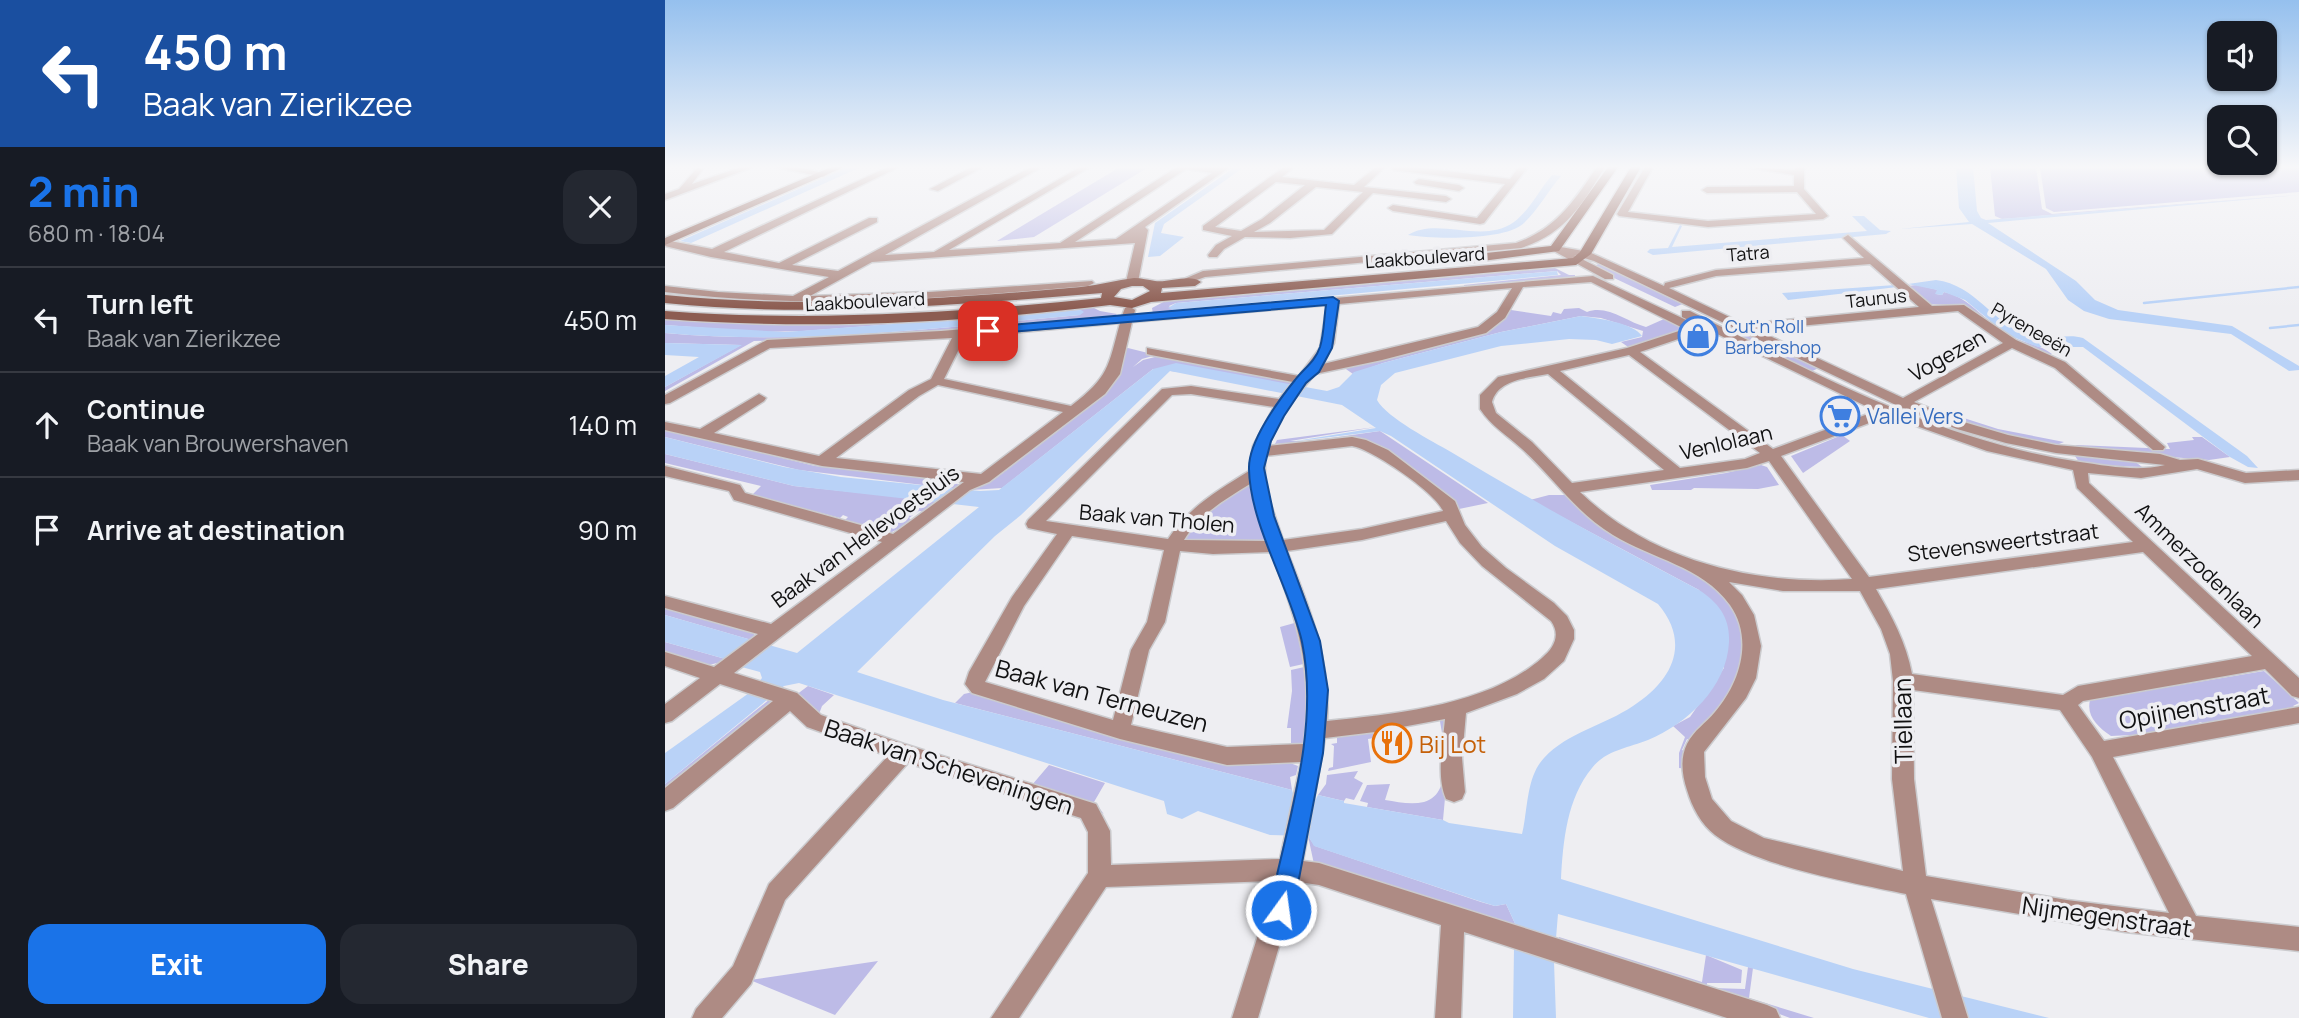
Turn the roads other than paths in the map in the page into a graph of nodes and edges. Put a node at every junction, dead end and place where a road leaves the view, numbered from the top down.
1 (729, 215) edge
2 (795, 215) edge
3 (951, 215) edge
4 (1004, 215) edge
5 (1110, 215) edge
6 (1159, 215) edge
7 (1226, 215) edge
8 (1274, 215) edge
9 (1346, 215) edge
10 (1437, 215) edge
11 (1485, 215) edge
12 (1568, 215) edge
13 (1579, 215) edge
14 (1607, 215) edge
15 (1626, 215) edge
16 (1822, 215) edge
17 (873, 220) dead end
18 (1145, 224) junction
19 (1240, 236) junction
20 (1848, 238) dead end
21 (1140, 240) junction
22 (1118, 241) junction
23 (665, 242) edge
24 (1062, 245) junction
25 (1555, 249) junction
26 (711, 254) junction
27 (934, 255) junction
28 (1213, 255) dead end
29 (1581, 258) junction
30 (867, 260) junction
31 (1874, 260) junction
32 (781, 266) junction
33 (840, 275) junction
34 (1132, 282) junction
35 (1183, 282) junction
36 (1518, 285) junction
37 (1079, 286) junction
38 (665, 289) edge
39 (1152, 291) junction
40 (1111, 294) junction
41 (665, 299) edge
42 (794, 300) junction
43 (1333, 301) junction
44 (1699, 306) junction
45 (1928, 309) junction
46 (1678, 310) junction
47 (1128, 312) junction
48 (665, 315) edge
49 (1759, 326) junction
50 (1743, 328) junction
51 (961, 333) junction
52 (2012, 343) junction
53 (1151, 351) dead end
54 (1631, 351) junction
55 (1549, 368) junction
56 (1314, 370) junction
57 (1833, 370) junction
58 (1815, 376) junction
59 (936, 381) junction
60 (1293, 392) junction
61 (759, 398) dead end
62 (665, 400) edge
63 (1903, 403) junction
64 (1075, 411) junction
65 (1888, 411) junction
66 (665, 426) edge
67 (701, 435) junction
68 (1986, 440) junction
69 (2056, 449) junction
70 (1260, 452) junction
71 (1772, 455) junction
72 (822, 461) junction
73 (2179, 465) junction
74 (2080, 468) junction
75 (1256, 473) junction
76 (668, 474) edge
77 (1678, 474) junction
78 (2299, 475) edge
79 (984, 479) junction
80 (1566, 489) junction
81 (1450, 515) junction
82 (1068, 531) junction
83 (896, 540) junction
84 (1173, 545) junction
85 (1277, 545) junction
86 (2147, 546) junction
87 (1703, 569) junction
88 (1865, 584) junction
89 (665, 602) edge
90 (774, 632) junction
91 (665, 659) edge
92 (2268, 662) junction
93 (716, 676) junction
94 (1903, 681) junction
95 (2299, 690) edge
96 (782, 697) junction
97 (2066, 704) junction
98 (1456, 709) junction
99 (665, 715) edge
100 (2299, 715) edge
101 (1316, 730) junction
102 (1120, 731) junction
103 (2099, 751) junction
104 (904, 753) junction
105 (1313, 753) junction
106 (1454, 792) dead end
107 (665, 801) edge
108 (1290, 870) junction
109 (1100, 876) junction
110 (1916, 887) junction
111 (1453, 918) junction
112 (2189, 928) junction
113 (2299, 939) edge
114 (1712, 1008) edge
115 (705, 1018) edge
116 (1004, 1018) edge
117 (1245, 1018) edge
118 (1448, 1018) edge
119 (1767, 1018) edge
120 (1955, 1018) edge

1 - 23 main road
2 - 26 street
3 - 30 street
4 - 27 street
5 - 24 street
6 - 18 street
7 - 19 street
8 - 19 street
9 - 19 street
10 - 11 street
12 - 35 street, Laakboulevard
13 - 25 main road
14 - 29 main road
15 - 16 street
17 - 32 street
18 - 21 street
18 - 22 street
19 - 28 street
20 - 31 street
21 - 22 street
21 - 34 street
22 - 24 street
23 - 26 street
24 - 27 street
25 - 29 street
25 - 35 main road, Laakboulevard
26 - 32 street
27 - 30 street
29 - 39 main road, Laakboulevard
29 - 44 street
29 - 46 street
30 - 33 street
31 - 45 street
31 - 49 street, Tatra
32 - 33 street
33 - 42 street
34 - 39 main road
34 - 40 main road
35 - 39 main road, Laakboulevard
36 - 43 street
36 - 54 street
36 - 56 street
37 - 40 main road, Laakboulevard
37 - 41 main road, Laakboulevard
37 - 42 street, Laakboulevard
38 - 42 street, Laakboulevard
39 - 47 main road
40 - 47 main road
40 - 48 main road, Laakboulevard
43 - 47 street
43 - 56 street
44 - 46 street
44 - 50 street
45 - 49 street, Taunus
45 - 52 street, Pyreneeën
46 - 58 street
47 - 51 street
47 - 64 street, Baak van Hellevoetsluis
49 - 50 street, Taunus
50 - 57 street
51 - 59 street
51 - 62 street
52 - 63 street, Vogezen
52 - 69 street, Pyreneeën
53 - 60 street
54 - 55 street
54 - 71 street, Tiellaan
55 - 77 street
55 - 80 street
56 - 60 street
57 - 58 street
57 - 63 street
58 - 65 street
59 - 64 street
59 - 72 street
60 - 70 street
60 - 82 street, Baak van Tholen
61 - 67 street
63 - 68 street
64 - 79 street, Baak van Hellevoetsluis
65 - 68 street
65 - 71 street, Venlolaan
66 - 67 street
67 - 72 street
68 - 69 street
68 - 74 street
69 - 73 street
70 - 75 street
70 - 81 street
71 - 77 street, Venlolaan
71 - 88 street, Tiellaan
72 - 79 street
73 - 74 street
73 - 78 street
74 - 86 street, Ammerzodenlaan
75 - 84 street
75 - 85 street
76 - 83 street
77 - 80 street, Venlolaan
79 - 83 street, Baak van Hellevoetsluis
80 - 87 street
81 - 85 street, Baak van Tholen
81 - 98 street
82 - 84 street, Baak van Tholen
82 - 102 street, Baak van Terneuzen
83 - 90 street, Baak van Hellevoetsluis
84 - 85 street, Baak van Tholen
84 - 102 street
85 - 101 street
86 - 88 street, Stevensweertstraat
86 - 92 street, Ammerzodenlaan
87 - 88 street, Stevensweertstraat
87 - 110 street, Nijmegenstraat
88 - 94 street, Tiellaan
89 - 90 street
90 - 93 street, Baak van Hellevoetsluis
91 - 93 street
92 - 95 street, Ammerzodenlaan
92 - 97 street, Opijnenstraat
93 - 96 street
93 - 99 street, Baak van Hellevoetsluis
94 - 97 street
94 - 110 street, Tiellaan
96 - 104 street, Baak van Scheveningen
96 - 107 street
97 - 103 street
98 - 101 street
98 - 106 street
100 - 103 street, Opijnenstraat
101 - 105 street
102 - 105 street, Baak van Terneuzen
103 - 112 street
104 - 109 street, Baak van Scheveningen
104 - 115 street
105 - 108 street
108 - 109 street
108 - 111 street
108 - 117 street
109 - 116 street
110 - 112 street, Nijmegenstraat
110 - 120 street, Tiellaan
111 - 114 street
111 - 118 street
112 - 113 street, Nijmegenstraat
114 - 119 street

